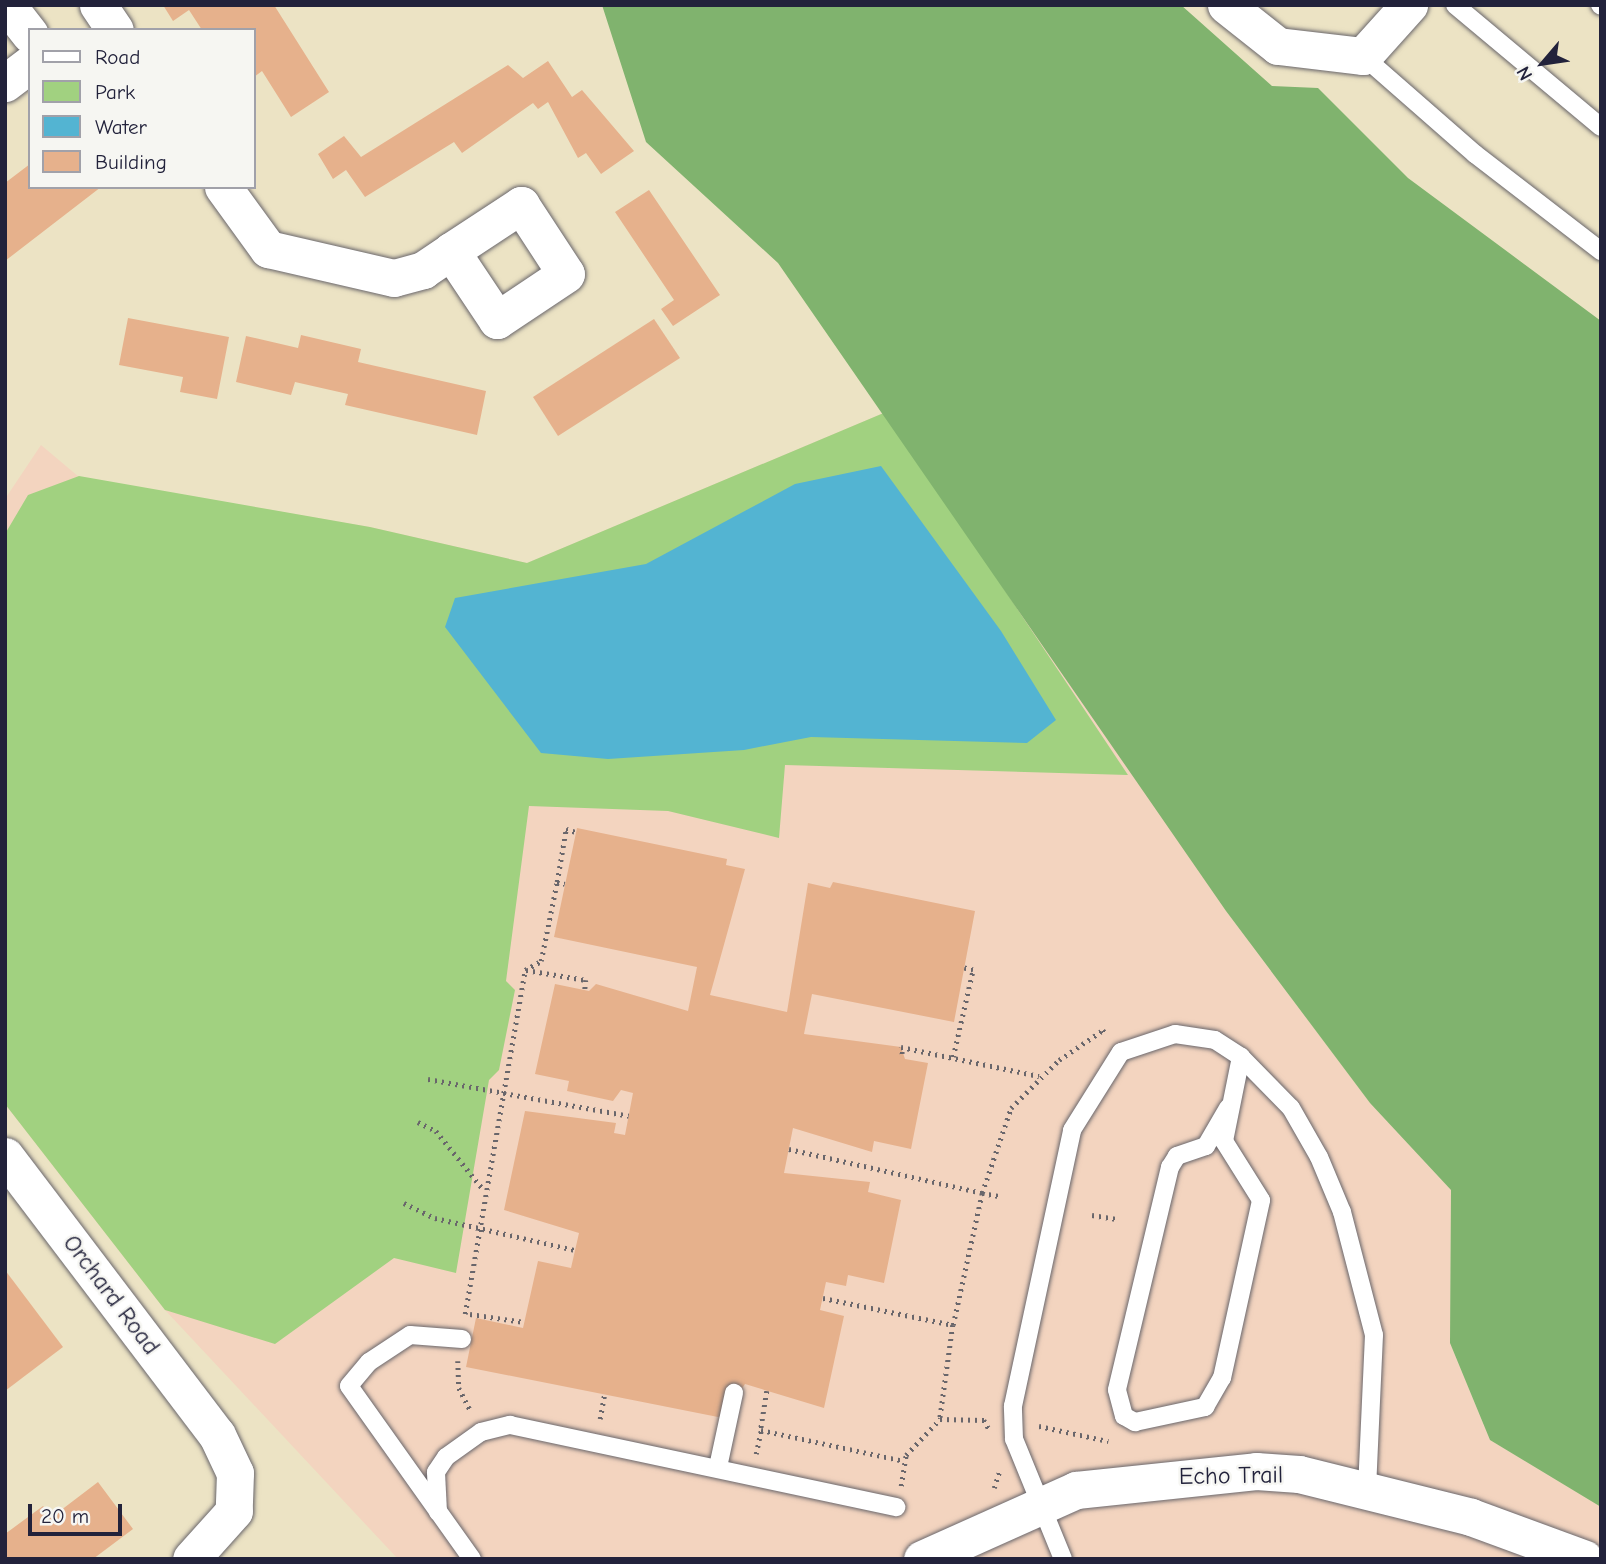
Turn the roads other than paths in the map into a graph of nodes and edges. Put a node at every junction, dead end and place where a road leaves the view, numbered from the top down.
1 (98, 5) edge
2 (1226, 5) edge
3 (1409, 5) edge
4 (1455, 5) edge
5 (114, 28) edge
6 (1363, 56) junction
7 (28, 66) edge
8 (5, 83) edge
9 (1601, 127) edge
10 (224, 189) edge
11 (451, 251) dead end
12 (1601, 251) edge
13 (1241, 1057) junction
14 (1228, 1108) junction
15 (5, 1156) edge
16 (462, 1339) road end
17 (734, 1393) dead end
18 (718, 1467) junction
19 (1367, 1492) junction
20 (1041, 1503) junction
21 (895, 1507) road end
22 (438, 1513) junction
23 (191, 1559) edge
24 (472, 1559) edge
25 (922, 1559) edge
26 (1063, 1559) edge
27 (1585, 1559) edge

1 - 5 street
2 - 6 street
3 - 6 street
4 - 9 lane
6 - 12 lane
7 - 8 street
10 - 11 street
13 - 14 lane
13 - 19 lane
13 - 20 lane
14 - 14 lane
15 - 23 street, Orchard Road
16 - 22 lane
17 - 18 lane
18 - 21 lane
18 - 22 lane
19 - 20 street, Echo Trail
19 - 27 street, Echo Trail
20 - 25 street, Echo Trail
20 - 26 lane
22 - 24 lane

